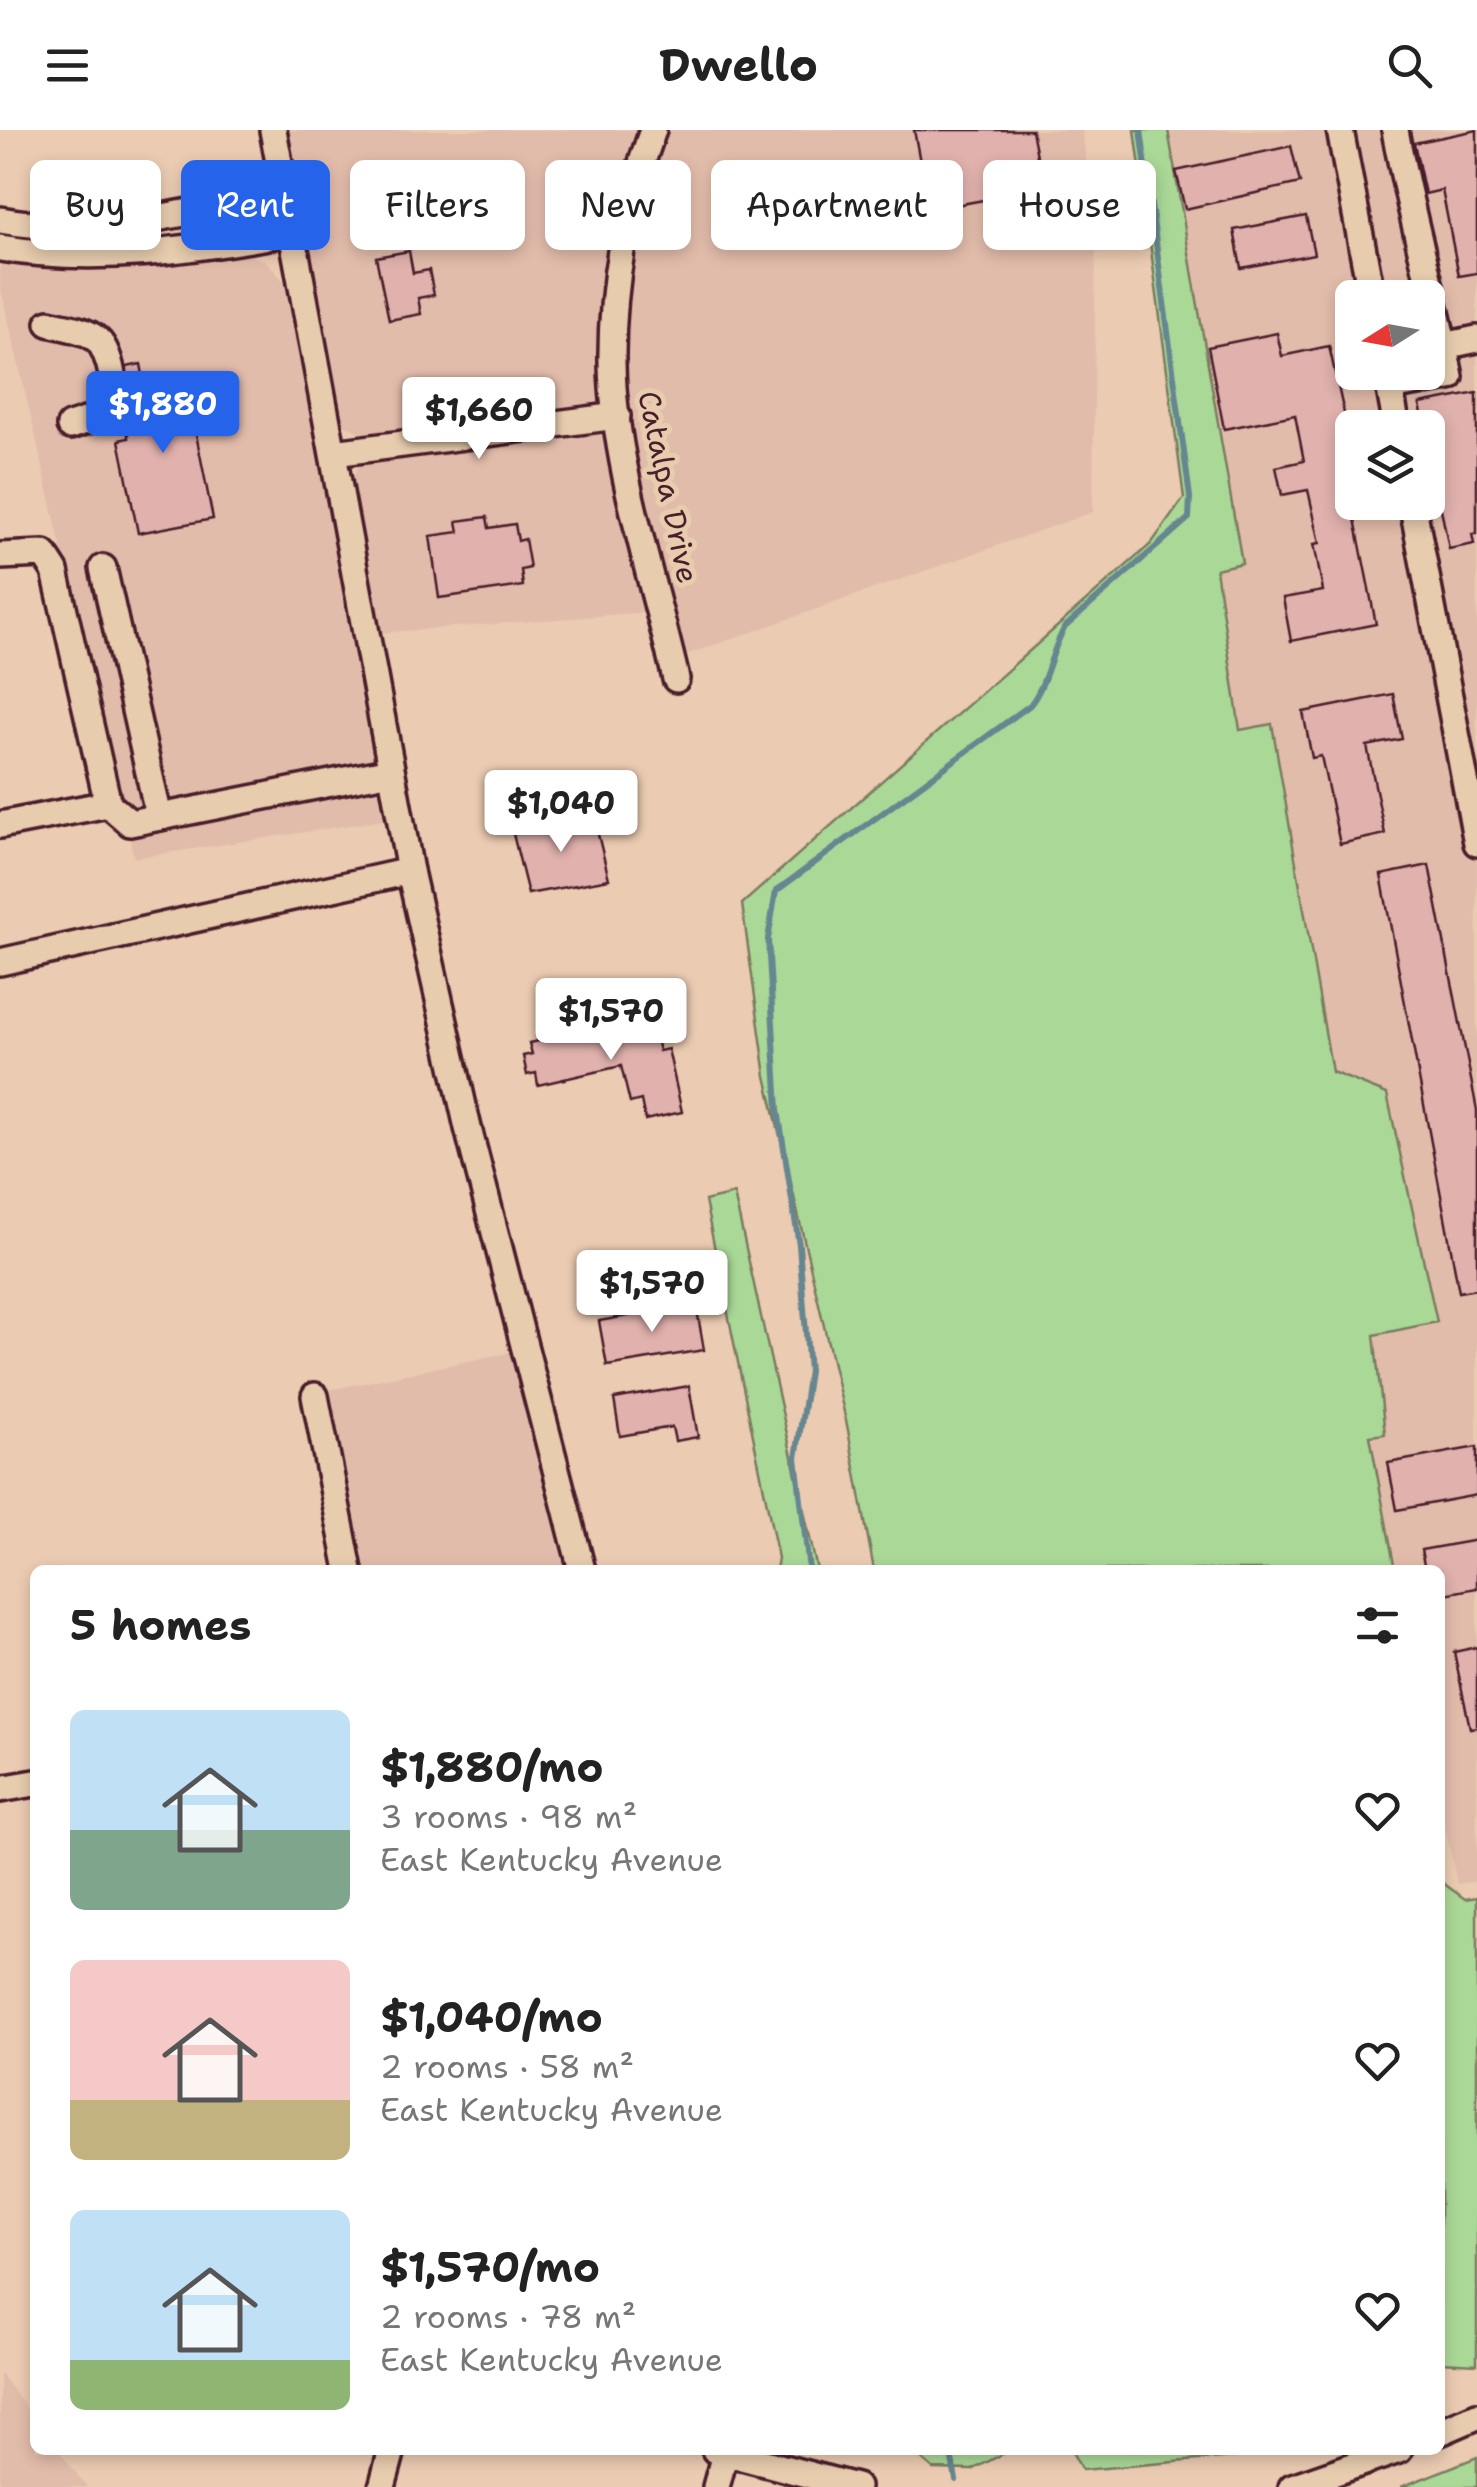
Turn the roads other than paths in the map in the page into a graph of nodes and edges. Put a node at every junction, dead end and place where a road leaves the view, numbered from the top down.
1 (273, 130) edge
2 (653, 130) edge
3 (1340, 130) edge
4 (1395, 130) edge
5 (279, 160) edge
6 (181, 211) edge
7 (0, 221) edge
8 (0, 248) edge
9 (188, 250) edge
10 (296, 250) edge
11 (1369, 280) edge
12 (1425, 280) edge
13 (49, 323) dead end
14 (1477, 339) edge
15 (1445, 346) edge
16 (1445, 351) edge
17 (1445, 377) edge
18 (617, 416) junction
19 (70, 426) dead end
20 (334, 453) junction
21 (1415, 520) edge
22 (0, 556) edge
23 (103, 568) dead end
24 (676, 679) dead end
25 (391, 771) junction
26 (108, 804) junction
27 (160, 818) junction
28 (0, 826) edge
29 (1477, 843) edge
30 (410, 871) junction
31 (0, 962) edge
32 (315, 1396) dead end
33 (348, 1565) edge
34 (581, 1565) edge
35 (30, 1784) edge
36 (0, 1789) edge
37 (1477, 2416) edge
38 (1445, 2430) edge
39 (391, 2455) edge
40 (721, 2455) edge
41 (737, 2455) edge
42 (1385, 2455) edge
43 (382, 2487) edge
44 (716, 2487) edge
45 (856, 2487) edge
46 (1292, 2487) edge

1 - 5 street
2 - 18 street, Catalpa Drive
3 - 11 street
4 - 12 street
6 - 7 street
8 - 9 street
10 - 20 street
13 - 19 street
14 - 15 street
16 - 17 street
18 - 20 street
18 - 24 street, Catalpa Drive
20 - 25 street
21 - 29 street
22 - 26 street
23 - 27 street
25 - 27 street
25 - 30 street
26 - 27 street
26 - 28 street
30 - 31 street
30 - 34 street
32 - 33 street
35 - 36 street
37 - 38 street
39 - 43 street
40 - 44 street
41 - 45 street
42 - 46 street

